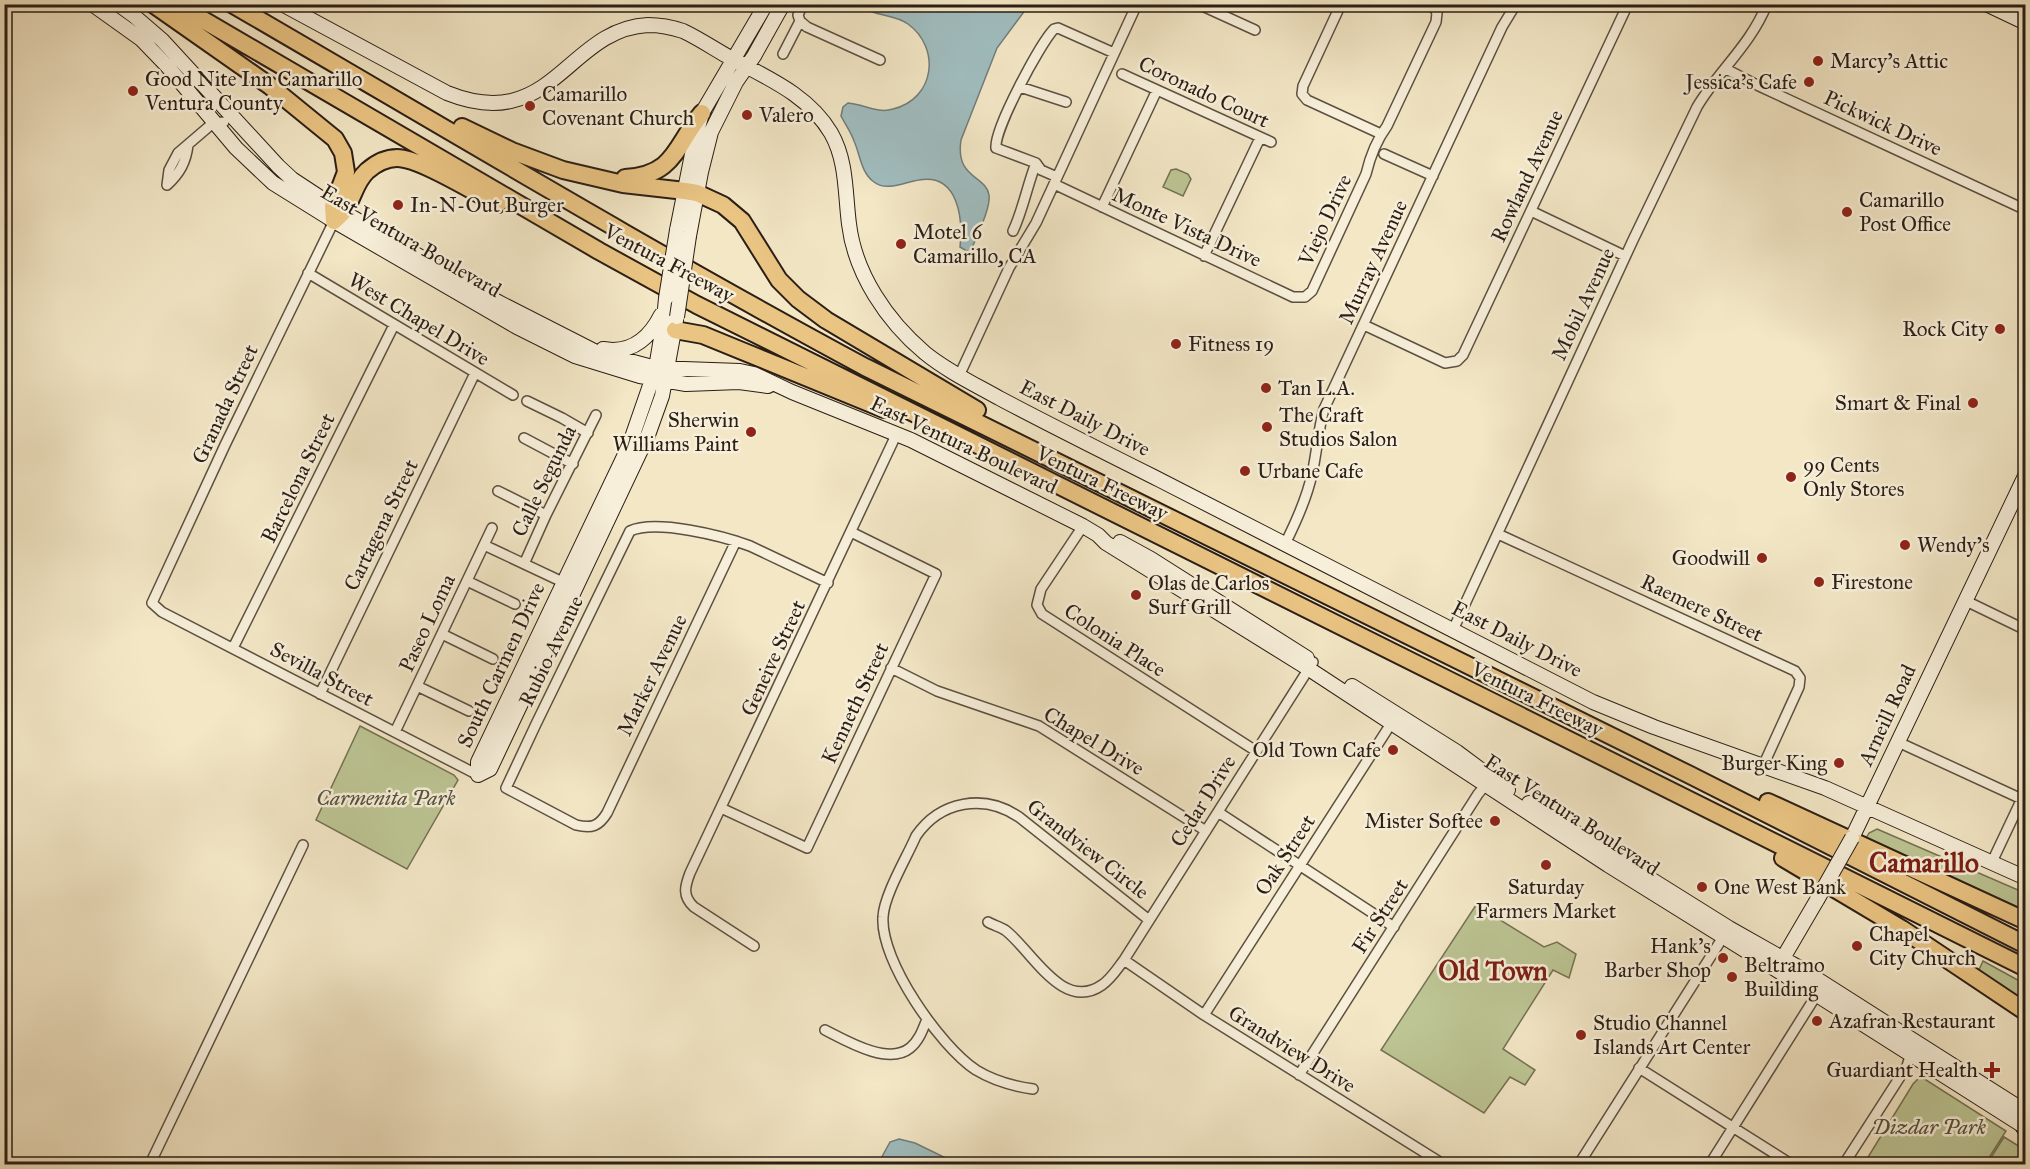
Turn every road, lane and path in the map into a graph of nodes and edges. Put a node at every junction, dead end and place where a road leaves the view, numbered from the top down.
1 (92, 4) edge
2 (118, 4) edge
3 (153, 4) edge
4 (176, 4) edge
5 (232, 4) edge
6 (282, 4) edge
7 (765, 4) edge
8 (783, 4) edge
9 (803, 4) edge
10 (1137, 4) edge
11 (1341, 4) edge
12 (1432, 4) edge
13 (1516, 4) edge
14 (1628, 4) edge
15 (1767, 4) edge
16 (1986, 4) edge
17 (2016, 4) edge
18 (1202, 5) edge
19 (2025, 9) edge
20 (800, 21) junction
21 (2025, 23) edge
22 (1254, 30) dead end
23 (1114, 53) junction
24 (783, 54) dead end
25 (733, 59) junction
26 (880, 60) dead end
27 (747, 66) junction
28 (1726, 69) junction
29 (1122, 74) dead end
30 (374, 87) junction
31 (1020, 87) junction
32 (1157, 90) junction
33 (211, 94) junction
34 (1066, 102) dead end
35 (702, 113) junction
36 (219, 123) junction
37 (1381, 134) junction
38 (1260, 138) junction
39 (1271, 142) dead end
40 (1384, 154) dead end
41 (1036, 164) junction
42 (278, 166) junction
43 (1433, 176) junction
44 (610, 180) junction
45 (1056, 181) junction
46 (167, 185) dead end
47 (691, 192) junction
48 (1102, 207) junction
49 (2025, 210) edge
50 (1531, 211) junction
51 (337, 213) junction
52 (1013, 231) dead end
53 (683, 233) junction
54 (599, 251) junction
55 (1204, 256) junction
56 (1625, 256) junction
57 (308, 273) junction
58 (1305, 297) joint
59 (664, 310) junction
60 (676, 324) junction
61 (394, 325) junction
62 (1364, 325) junction
63 (571, 341) junction
64 (475, 373) junction
65 (660, 374) junction
66 (959, 376) junction
67 (513, 395) dead end
68 (527, 401) dead end
69 (597, 415) dead end
70 (588, 433) junction
71 (952, 433) junction
72 (897, 434) junction
73 (524, 438) dead end
74 (1030, 447) junction
75 (573, 464) junction
76 (2025, 474) edge
77 (498, 491) dead end
78 (546, 515) junction
79 (1083, 526) junction
80 (492, 528) dead end
81 (851, 532) junction
82 (1498, 534) junction
83 (736, 541) junction
84 (1285, 544) junction
85 (484, 545) junction
86 (524, 564) junction
87 (467, 581) junction
88 (563, 582) junction
89 (828, 583) junction
90 (577, 588) junction
91 (1964, 600) junction
92 (152, 603) joint
93 (515, 604) dead end
94 (1453, 630) junction
95 (2025, 630) edge
96 (442, 634) junction
97 (233, 648) junction
98 (493, 659) dead end
99 (1311, 665) junction
100 (891, 668) junction
101 (417, 686) junction
102 (320, 694) junction
103 (469, 711) dead end
104 (1394, 718) junction
105 (395, 732) junction
106 (1898, 742) junction
107 (1256, 752) junction
108 (1763, 766) junction
109 (478, 775) junction
110 (1690, 775) junction
111 (1489, 782) junction
112 (2024, 797) edge
113 (1868, 806) junction
114 (721, 808) junction
115 (1218, 812) junction
116 (1712, 812) junction
117 (600, 824) joint
118 (1206, 831) junction
119 (303, 845) dead end
120 (1991, 864) junction
121 (1300, 866) junction
122 (2025, 878) edge
123 (1149, 920) junction
124 (2025, 921) edge
125 (988, 922) dead end
126 (1394, 927) junction
127 (1726, 932) junction
128 (2025, 945) edge
129 (754, 946) dead end
130 (1124, 960) junction
131 (1780, 964) junction
132 (2025, 968) edge
133 (1821, 989) junction
134 (2025, 1012) edge
135 (1204, 1015) junction
136 (927, 1019) junction
137 (825, 1030) dead end
138 (1913, 1048) junction
139 (1639, 1068) junction
140 (1299, 1075) junction
141 (1033, 1089) dead end
142 (2025, 1112) edge
143 (1734, 1127) junction
144 (2025, 1127) edge
145 (150, 1164) edge
146 (1443, 1164) edge
147 (1578, 1164) edge
148 (1710, 1164) edge
149 (1791, 1164) edge
150 (1844, 1164) edge

1 - 36 main road, East Ventura Boulevard
2 - 33 main road, East Ventura Boulevard
3 - 51 highway
4 - 54 highway, Ventura Freeway
5 - 30 highway, Ventura Freeway
6 - 25 main road, East Daily Drive
7 - 25 main road
8 - 27 main road
9 - 20 street
10 - 23 street
11 - 37 street
12 - 37 street
13 - 43 street, Murray Avenue
14 - 50 street, Rowland Avenue
15 - 28 street, Mobil Avenue
16 - 21 main road
17 - 19 main road
18 - 22 street
20 - 24 street
20 - 26 street
23 - 31 street
23 - 45 street
25 - 27 main road, East Daily Drive
25 - 35 main road
27 - 47 main road
27 - 66 main road, East Daily Drive
28 - 49 street, Pickwick Drive
28 - 56 street, Mobil Avenue
29 - 32 street, Coronado Court
30 - 44 highway
30 - 74 highway, Ventura Freeway
31 - 34 street
31 - 41 street, Monte Vista Drive
32 - 38 street, Coronado Court
32 - 48 street
33 - 36 street
33 - 42 main road, East Ventura Boulevard
35 - 44 highway
35 - 47 main road
36 - 42 main road
36 - 46 street
36 - 51 main road, East Ventura Boulevard
37 - 58 street, Viejo Drive
38 - 39 street, Coronado Court
38 - 55 street
40 - 43 street
41 - 45 street, Monte Vista Drive
41 - 52 street
42 - 51 main road, East Ventura Boulevard
43 - 62 street, Murray Avenue
44 - 47 highway
45 - 48 street, Monte Vista Drive
45 - 66 street
47 - 53 main road
47 - 74 highway
48 - 55 street, Monte Vista Drive
50 - 56 street
50 - 62 street, Rowland Avenue
51 - 54 highway
51 - 57 street, Granada Street
51 - 63 main road, East Ventura Boulevard
51 - 65 main road, East Ventura Boulevard
53 - 59 main road, bridge
53 - 60 main road, bridge
54 - 71 highway, Ventura Freeway
55 - 58 street, Monte Vista Drive
56 - 82 street, Mobil Avenue
57 - 61 street, West Chapel Drive
57 - 92 street, Granada Street
59 - 63 main road
59 - 65 main road
60 - 65 main road
60 - 71 highway
61 - 64 street, West Chapel Drive
61 - 97 street, Barcelona Street
62 - 84 street, Murray Avenue
63 - 65 main road, East Ventura Boulevard
64 - 67 street, West Chapel Drive
64 - 102 street, Cartagena Street
65 - 72 main road, East Ventura Boulevard
65 - 88 main road, South Carmen Drive
65 - 90 main road, South Carmen Drive
66 - 84 main road, East Daily Drive
68 - 70 street
69 - 70 street, Calle Segunda
70 - 75 street, Calle Segunda
71 - 116 highway, Ventura Freeway
72 - 79 main road, East Ventura Boulevard
72 - 81 street, Geneive Street
73 - 75 street
74 - 110 highway, Ventura Freeway
75 - 78 street, Calle Segunda
76 - 91 main road, Arneill Road
77 - 78 street
78 - 86 street, Calle Segunda
79 - 99 main road, East Ventura Boulevard
79 - 107 street, Colonia Place
80 - 85 street, Paseo Loma
81 - 89 street, Geneive Street
81 - 100 street, Kenneth Street
82 - 94 street, Mobil Avenue
82 - 108 street, Raemere Street
83 - 89 street
83 - 117 street, Marker Avenue
83 - 117 street, Rubio Avenue
84 - 94 main road, East Daily Drive
85 - 86 street, Calle Segunda
85 - 87 street, Paseo Loma
86 - 88 street, Calle Segunda
87 - 93 street
87 - 96 street, Paseo Loma
88 - 90 street, Calle Segunda
88 - 109 main road, South Carmen Drive
89 - 114 street, Geneive Street
90 - 109 main road, South Carmen Drive
91 - 95 street
91 - 106 main road, Arneill Road
92 - 97 street, Sevilla Street
94 - 108 main road, East Daily Drive
96 - 98 street
96 - 101 street, Paseo Loma
97 - 102 street, Sevilla Street
99 - 104 main road, East Ventura Boulevard
99 - 107 street, Cedar Drive
100 - 114 street, Kenneth Street
100 - 118 street, Chapel Drive
101 - 103 street
101 - 105 street, Paseo Loma
102 - 105 street, Sevilla Street
104 - 111 main road, East Ventura Boulevard
104 - 121 street, Oak Street
105 - 109 street, Sevilla Street
106 - 112 street
106 - 113 main road, Arneill Road
107 - 115 street, Cedar Drive
108 - 113 main road, East Daily Drive
110 - 124 highway
110 - 128 highway, Ventura Freeway
111 - 126 street, Fir Street
111 - 127 main road, East Ventura Boulevard
112 - 120 street
113 - 120 main road, East Daily Drive
113 - 131 main road, Arneill Road, bridge
114 - 129 street, Geneive Street
115 - 118 street, Cedar Drive
115 - 121 street
116 - 132 highway, Ventura Freeway
116 - 134 highway
118 - 123 street, Cedar Drive
119 - 145 street
120 - 122 main road, East Daily Drive
121 - 126 street
121 - 135 street, Oak Street
123 - 130 street, Cedar Drive
123 - 136 street, Grandview Circle
125 - 130 street, Cedar Drive
126 - 140 street, Fir Street
127 - 131 main road, East Ventura Boulevard
127 - 139 street
130 - 135 street, Grandview Drive
131 - 133 main road, East Ventura Boulevard
133 - 138 main road, East Ventura Boulevard
133 - 138 main road, East Ventura Boulevard
133 - 143 street
135 - 140 street, Grandview Drive
136 - 137 street
136 - 141 street, Grandview Circle
138 - 142 main road, East Ventura Boulevard
138 - 144 main road, East Ventura Boulevard
138 - 150 street
139 - 143 street
139 - 147 street
140 - 146 street, Grandview Drive
143 - 148 street
143 - 149 street

